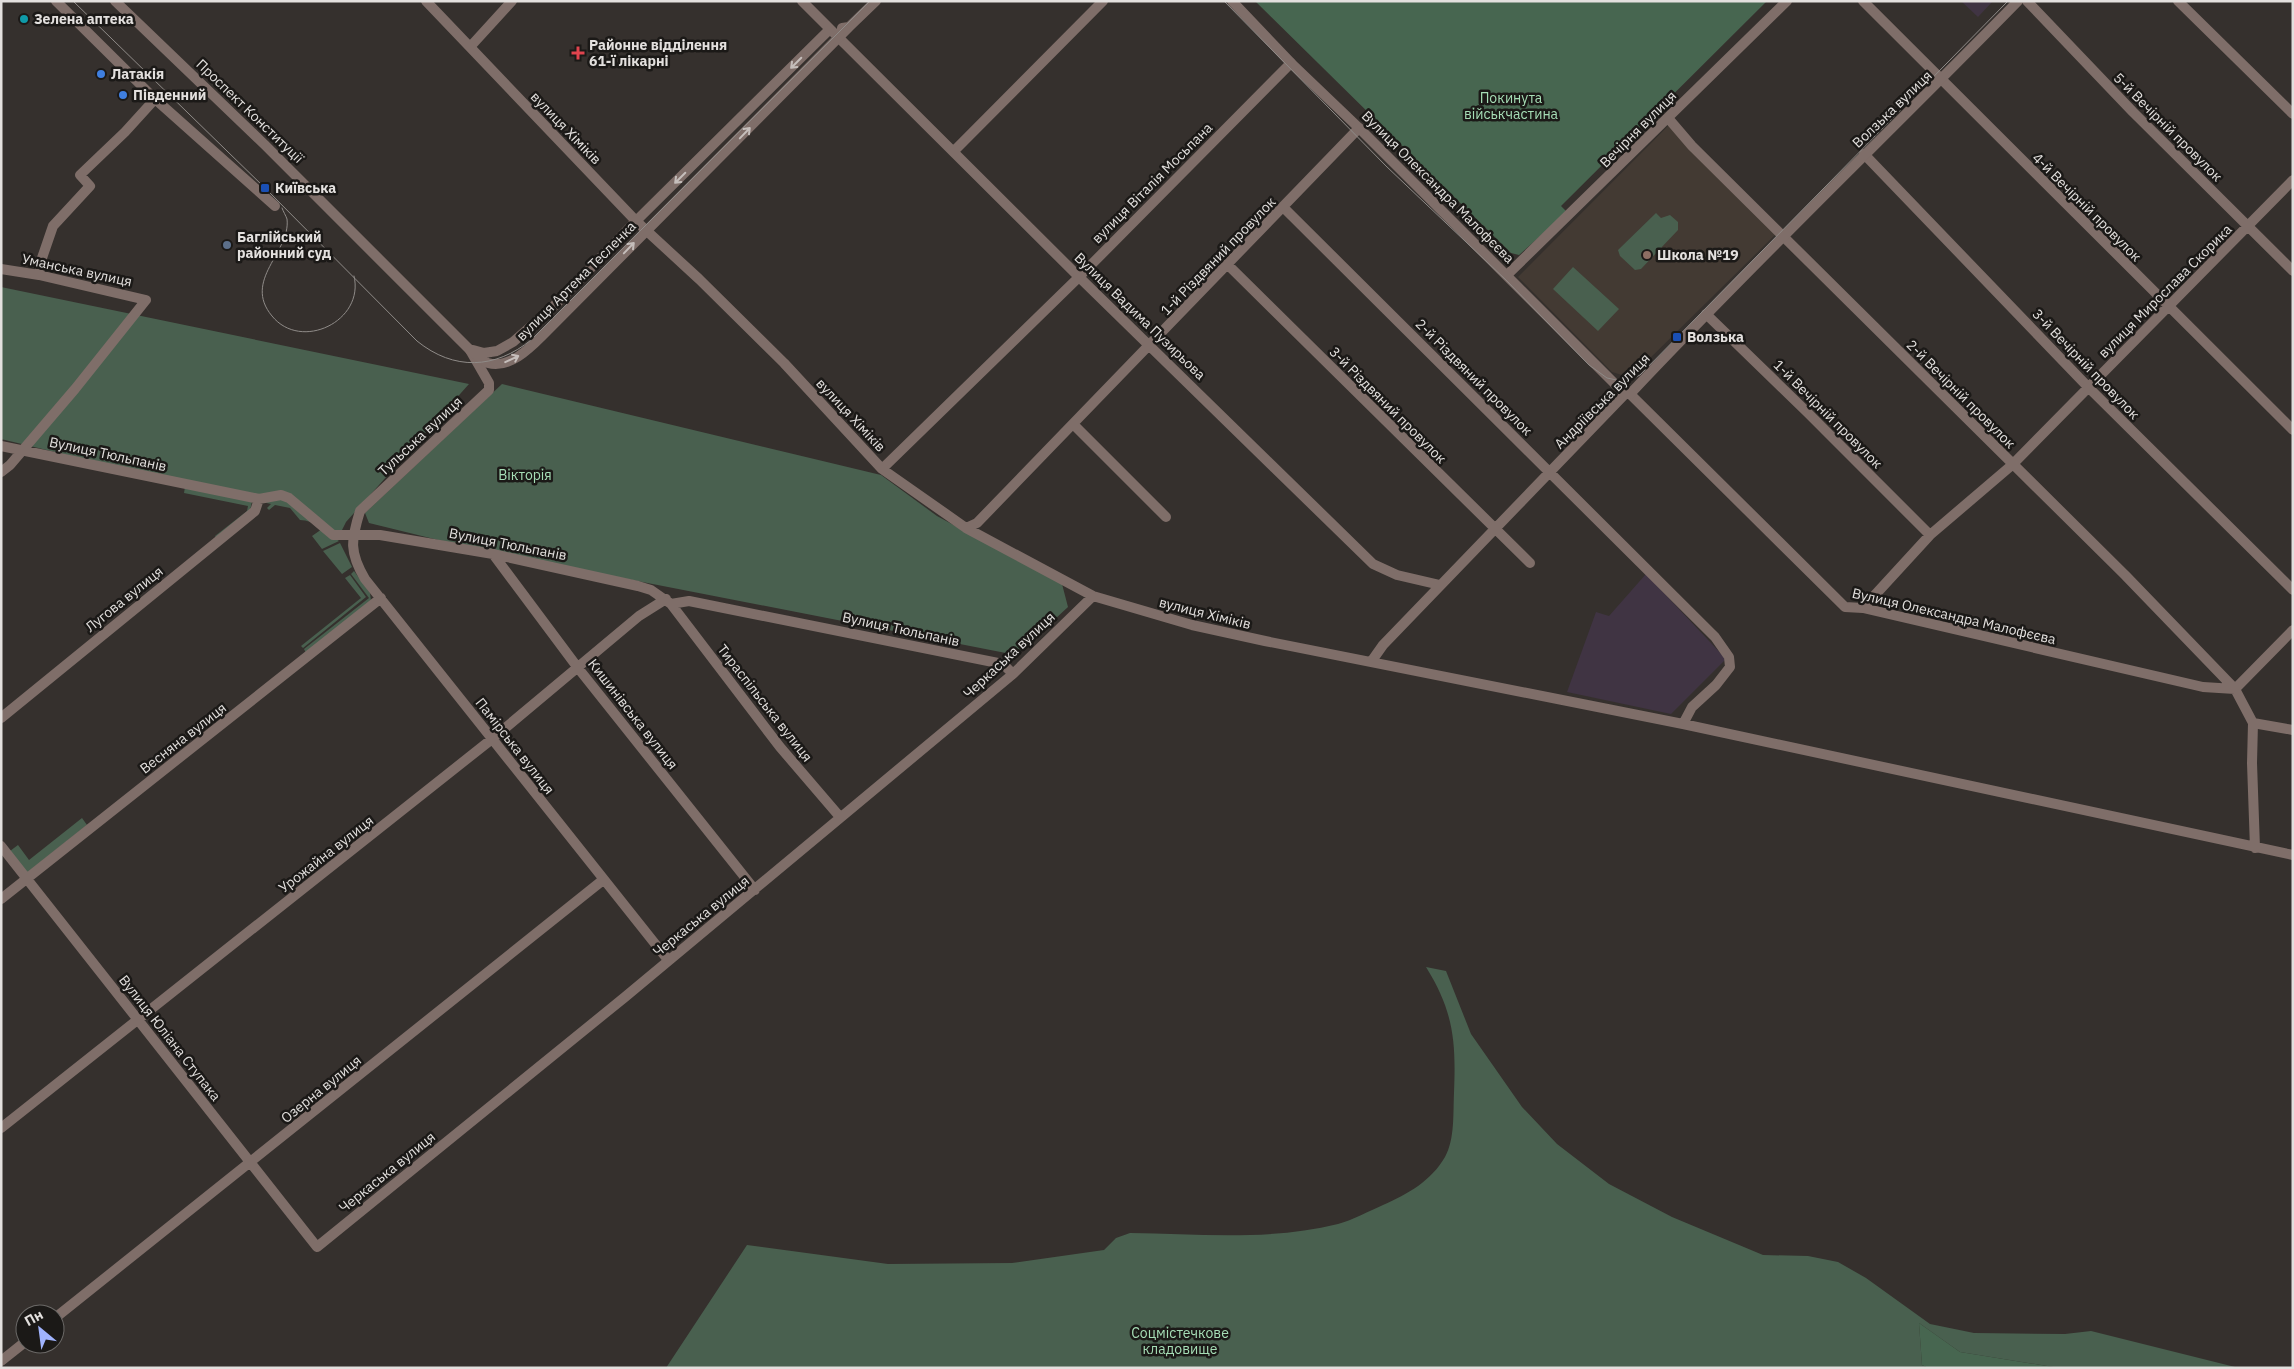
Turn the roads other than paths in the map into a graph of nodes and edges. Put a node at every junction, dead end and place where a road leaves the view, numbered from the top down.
1 (56, 1) edge
2 (115, 1) edge
3 (426, 1) edge
4 (512, 1) edge
5 (802, 1) edge
6 (876, 1) edge
7 (1103, 1) edge
8 (1232, 1) edge
9 (1787, 1) edge
10 (1863, 1) edge
11 (2018, 1) edge
12 (2027, 1) edge
13 (2178, 1) edge
14 (849, 27) junction
15 (830, 29) junction
16 (838, 37) junction
17 (470, 47) junction
18 (1291, 63) junction
19 (1941, 81) junction
20 (155, 99) junction
21 (2293, 114) edge
22 (1668, 118) junction
23 (1359, 128) junction
24 (954, 151) junction
25 (1864, 154) junction
26 (2293, 180) edge
27 (274, 206) dead end
28 (1284, 208) junction
29 (636, 221) junction
30 (2248, 226) junction
31 (646, 230) junction
32 (1783, 235) junction
33 (1228, 265) junction
34 (1, 268) edge
35 (2293, 271) edge
36 (39, 275) junction
37 (1507, 275) junction
38 (1079, 277) junction
39 (2168, 306) junction
40 (1706, 314) junction
41 (1151, 344) junction
42 (469, 349) junction
43 (2089, 388) junction
44 (1628, 394) junction
45 (1073, 424) junction
46 (2293, 430) edge
47 (1, 446) edge
48 (22, 450) junction
49 (2012, 465) junction
50 (882, 469) junction
51 (1, 472) edge
52 (1550, 473) junction
53 (259, 499) junction
54 (1166, 517) dead end
55 (966, 528) junction
56 (1494, 529) junction
57 (1930, 535) junction
58 (352, 540) junction
59 (493, 554) junction
60 (1530, 564) dead end
61 (1440, 585) junction
62 (2293, 590) edge
63 (1093, 596) junction
64 (381, 598) junction
65 (669, 602) junction
66 (1862, 608) junction
67 (2293, 630) edge
68 (1371, 662) junction
69 (578, 668) junction
70 (1013, 674) junction
71 (2235, 689) junction
72 (1, 718) edge
73 (2253, 723) junction
74 (1683, 724) junction
75 (2293, 730) edge
76 (492, 739) junction
77 (840, 817) junction
78 (1, 846) edge
79 (2255, 848) junction
80 (2293, 855) edge
81 (27, 878) junction
82 (603, 880) junction
83 (755, 890) junction
84 (1, 899) edge
85 (668, 960) junction
86 (139, 1020) junction
87 (1, 1128) edge
88 (250, 1164) junction
89 (317, 1247) joint
90 (65, 1310) edge
91 (15, 1350) edge
92 (1, 1361) edge

1 - 20 street
2 - 42 street, Проспект Конституції
3 - 17 street, вулиця Хіміків
4 - 17 street
5 - 15 street
6 - 14 street
7 - 24 street
8 - 18 street, Вулиця Олександра Малофєєва
9 - 22 street, Вечірня вулиця
10 - 19 street, 4-й Вечірній провулок
11 - 19 street, Волзька вулиця
12 - 30 street, 5-й Вечірній провулок
13 - 21 street
14 - 15 street
14 - 16 street, вулиця Артема Тесленка
15 - 16 street
15 -> 29 street, вулиця Артема Тесленка
16 - 24 street, Вулиця Вадима Пузирьова
31 -> 16 street, вулиця Артема Тесленка
17 - 29 street, вулиця Хіміків
18 - 23 street, Вулиця Олександра Малофєєва
18 - 38 street, вулиця Віталія Мосьпана
19 - 25 street, Волзька вулиця
19 - 39 street, 4-й Вечірній провулок
20 - 27 street
20 - 36 street
22 - 32 street, 2-й Вечірній провулок
22 - 37 street, Вечірня вулиця
23 - 28 street, 1-й Різдвяний провулок
23 - 37 street, Вулиця Олександра Малофєєва
24 - 38 street, Вулиця Вадима Пузирьова
25 - 32 street, Волзька вулиця
25 - 43 street, 3-й Вечірній провулок
26 - 30 street, вулиця Мирослава Скорика
28 - 33 street, 1-й Різдвяний провулок
28 - 52 street, 2-й Різдвяний провулок
29 - 31 street, вулиця Хіміків
29 - 42 street, вулиця Артема Тесленка
30 - 35 street, 5-й Вечірній провулок
30 - 39 street, вулиця Мирослава Скорика
42 -> 31 street, вулиця Артема Тесленка
31 - 50 street, вулиця Хіміків
32 - 40 street, Андріївська вулиця
32 - 49 street, 2-й Вечірній провулок
33 - 41 street, 1-й Різдвяний провулок
33 - 56 street, 3-й Різдвяний провулок
34 - 36 street, Уманська вулиця
36 - 48 street, Уманська вулиця
37 - 44 street, Вулиця Олександра Малофєєва
38 - 41 street, Вулиця Вадима Пузирьова
38 - 50 street, вулиця Віталія Мосьпана
39 - 43 street, вулиця Мирослава Скорика
39 - 46 street, 4-й Вечірній провулок
40 - 44 street, Андріївська вулиця
40 - 57 street, 1-й Вечірній провулок
41 - 45 street, 1-й Різдвяний провулок
41 - 61 street, Вулиця Вадима Пузирьова
42 - 58 street, Тульська вулиця
43 - 49 street, вулиця Мирослава Скорика
43 - 62 street, 3-й Вечірній провулок
44 - 52 street, Андріївська вулиця
44 - 66 street, Вулиця Олександра Малофєєва
45 - 54 street
45 - 55 street, 1-й Різдвяний провулок
47 - 48 street, Вулиця Тюльпанів
48 - 51 street
48 - 53 street, Вулиця Тюльпанів
49 - 57 street, вулиця Мирослава Скорика
49 - 71 street, 2-й Вечірній провулок
50 - 55 street, вулиця Хіміків
52 - 56 street, Андріївська вулиця
52 - 74 street, 2-й Різдвяний провулок
53 - 58 street, Вулиця Тюльпанів
53 - 72 street, Лугова вулиця
55 - 63 street, вулиця Хіміків
56 - 60 street, 3-й Різдвяний провулок
56 - 61 street, Андріївська вулиця
57 - 66 street, вулиця Мирослава Скорика
58 - 59 street, Вулиця Тюльпанів
58 - 64 street, Памірська вулиця
59 - 65 street, Вулиця Тюльпанів
59 - 69 street, Кишинівська вулиця
61 - 68 street, Андріївська вулиця
63 - 68 street, вулиця Хіміків
63 - 70 street, Черкаська вулиця
64 - 76 street, Памірська вулиця
64 - 81 street, Весняна вулиця
65 - 69 street, Урожайна вулиця
65 - 70 street, Вулиця Тюльпанів
65 - 77 street, Тираспільська вулиця
66 - 71 street, Вулиця Олександра Малофєєва
67 - 71 street
68 - 74 street, вулиця Хіміків
69 - 76 street, Урожайна вулиця
69 - 83 street, Кишинівська вулиця
70 - 77 street, Черкаська вулиця
71 - 73 street, 2-й Вечірній провулок
73 - 75 street
73 - 79 street
74 - 79 street, вулиця Хіміків
76 - 82 street, Памірська вулиця
76 - 86 street, Урожайна вулиця
77 - 83 street, Черкаська вулиця
78 - 81 street, Вулиця Юліана Ступака
79 - 80 street, вулиця Хіміків
81 - 84 street, Весняна вулиця
81 - 86 street, Вулиця Юліана Ступака
82 - 85 street, Памірська вулиця
82 - 88 street, Озерна вулиця
83 - 85 street, Черкаська вулиця
85 - 89 street, Черкаська вулиця
86 - 87 street, Урожайна вулиця
86 - 88 street, Вулиця Юліана Ступака
88 - 89 street, Вулиця Юліана Ступака
88 - 90 street, Озерна вулиця
91 - 92 street

